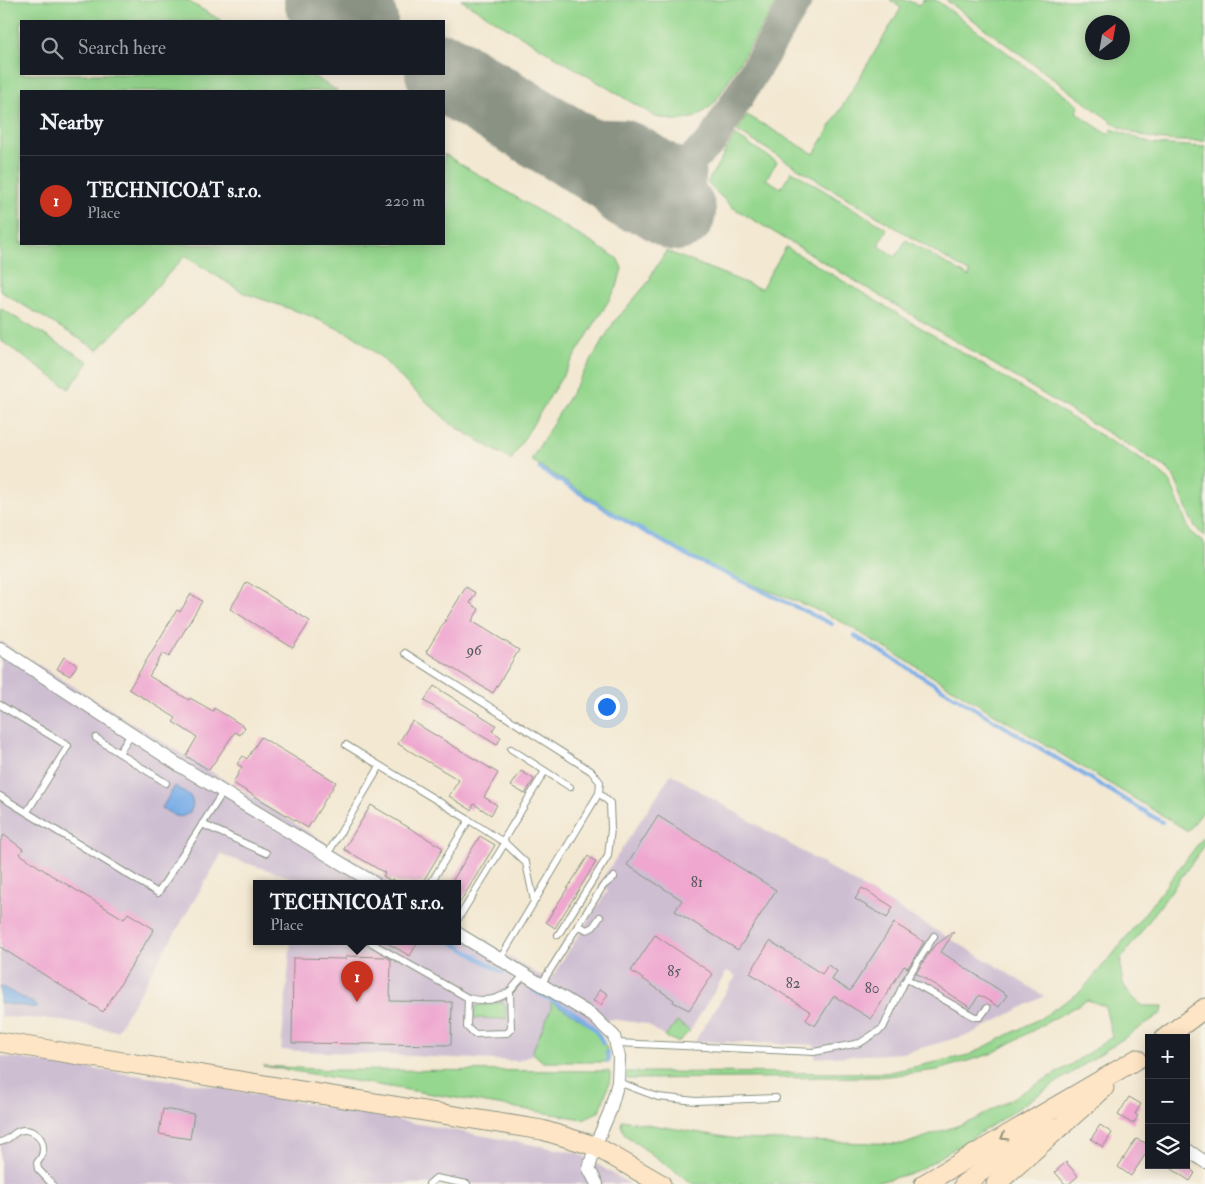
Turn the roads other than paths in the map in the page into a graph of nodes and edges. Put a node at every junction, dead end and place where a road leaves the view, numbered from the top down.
1 (0, 648) edge
2 (404, 653) dead end
3 (0, 705) edge
4 (131, 734) junction
5 (96, 738) dead end
6 (346, 745) dead end
7 (511, 749) dead end
8 (119, 753) junction
9 (380, 766) junction
10 (545, 771) junction
11 (166, 783) dead end
12 (570, 787) dead end
13 (223, 792) junction
14 (599, 793) junction
15 (0, 796) edge
16 (27, 812) junction
17 (469, 820) junction
18 (202, 824) junction
19 (505, 843) junction
20 (266, 853) dead end
21 (326, 854) junction
22 (614, 877) dead end
23 (366, 880) edge
24 (433, 880) edge
25 (534, 901) junction
26 (577, 906) junction
27 (586, 912) junction
28 (461, 914) edge
29 (600, 917) dead end
30 (578, 925) junction
31 (461, 935) edge
32 (558, 935) dead end
33 (934, 936) dead end
34 (375, 945) edge
35 (500, 959) junction
36 (524, 974) junction
37 (907, 979) junction
38 (542, 983) junction
39 (510, 992) junction
40 (468, 998) junction
41 (987, 1008) dead end
42 (1205, 1008) edge
43 (1170, 1034) edge
44 (0, 1042) edge
45 (617, 1043) junction
46 (1143, 1054) edge
47 (618, 1082) junction
48 (776, 1098) dead end
49 (0, 1142) edge
50 (595, 1146) junction
51 (1190, 1153) edge
52 (1205, 1162) edge
53 (657, 1183) edge
54 (52, 1184) edge
55 (429, 1184) edge
56 (467, 1184) edge
57 (597, 1184) edge
58 (924, 1184) edge
59 (964, 1184) edge
60 (996, 1184) edge

1 - 4 street
2 - 14 lane
3 - 16 lane
4 - 8 lane
4 - 13 street
5 - 8 lane
6 - 9 lane
7 - 10 lane
8 - 11 lane
9 - 17 lane
9 - 21 lane
10 - 12 lane
10 - 19 lane
13 - 18 lane
13 - 21 street
14 - 25 lane
14 - 26 lane
15 - 16 lane
16 - 18 lane
17 - 19 lane
17 - 24 lane
18 - 20 lane
19 - 25 lane
19 - 28 lane
21 - 23 street
22 - 27 lane
25 - 35 lane
26 - 27 lane
26 - 32 lane
27 - 30 lane
29 - 30 lane
30 - 38 lane
31 - 35 street
33 - 37 lane
34 - 40 lane
35 - 36 street
36 - 38 street
36 - 39 lane
37 - 41 lane
37 - 45 lane
38 - 45 street
39 - 40 lane
39 - 40 lane
42 - 43 main road
44 - 50 main road
45 - 47 street
46 -> 58 main road
46 - 59 main road
46 - 60 main road
47 - 48 lane
47 - 50 street
49 - 54 lane
50 - 53 main road
50 - 57 street
51 - 52 street
55 - 56 lane

